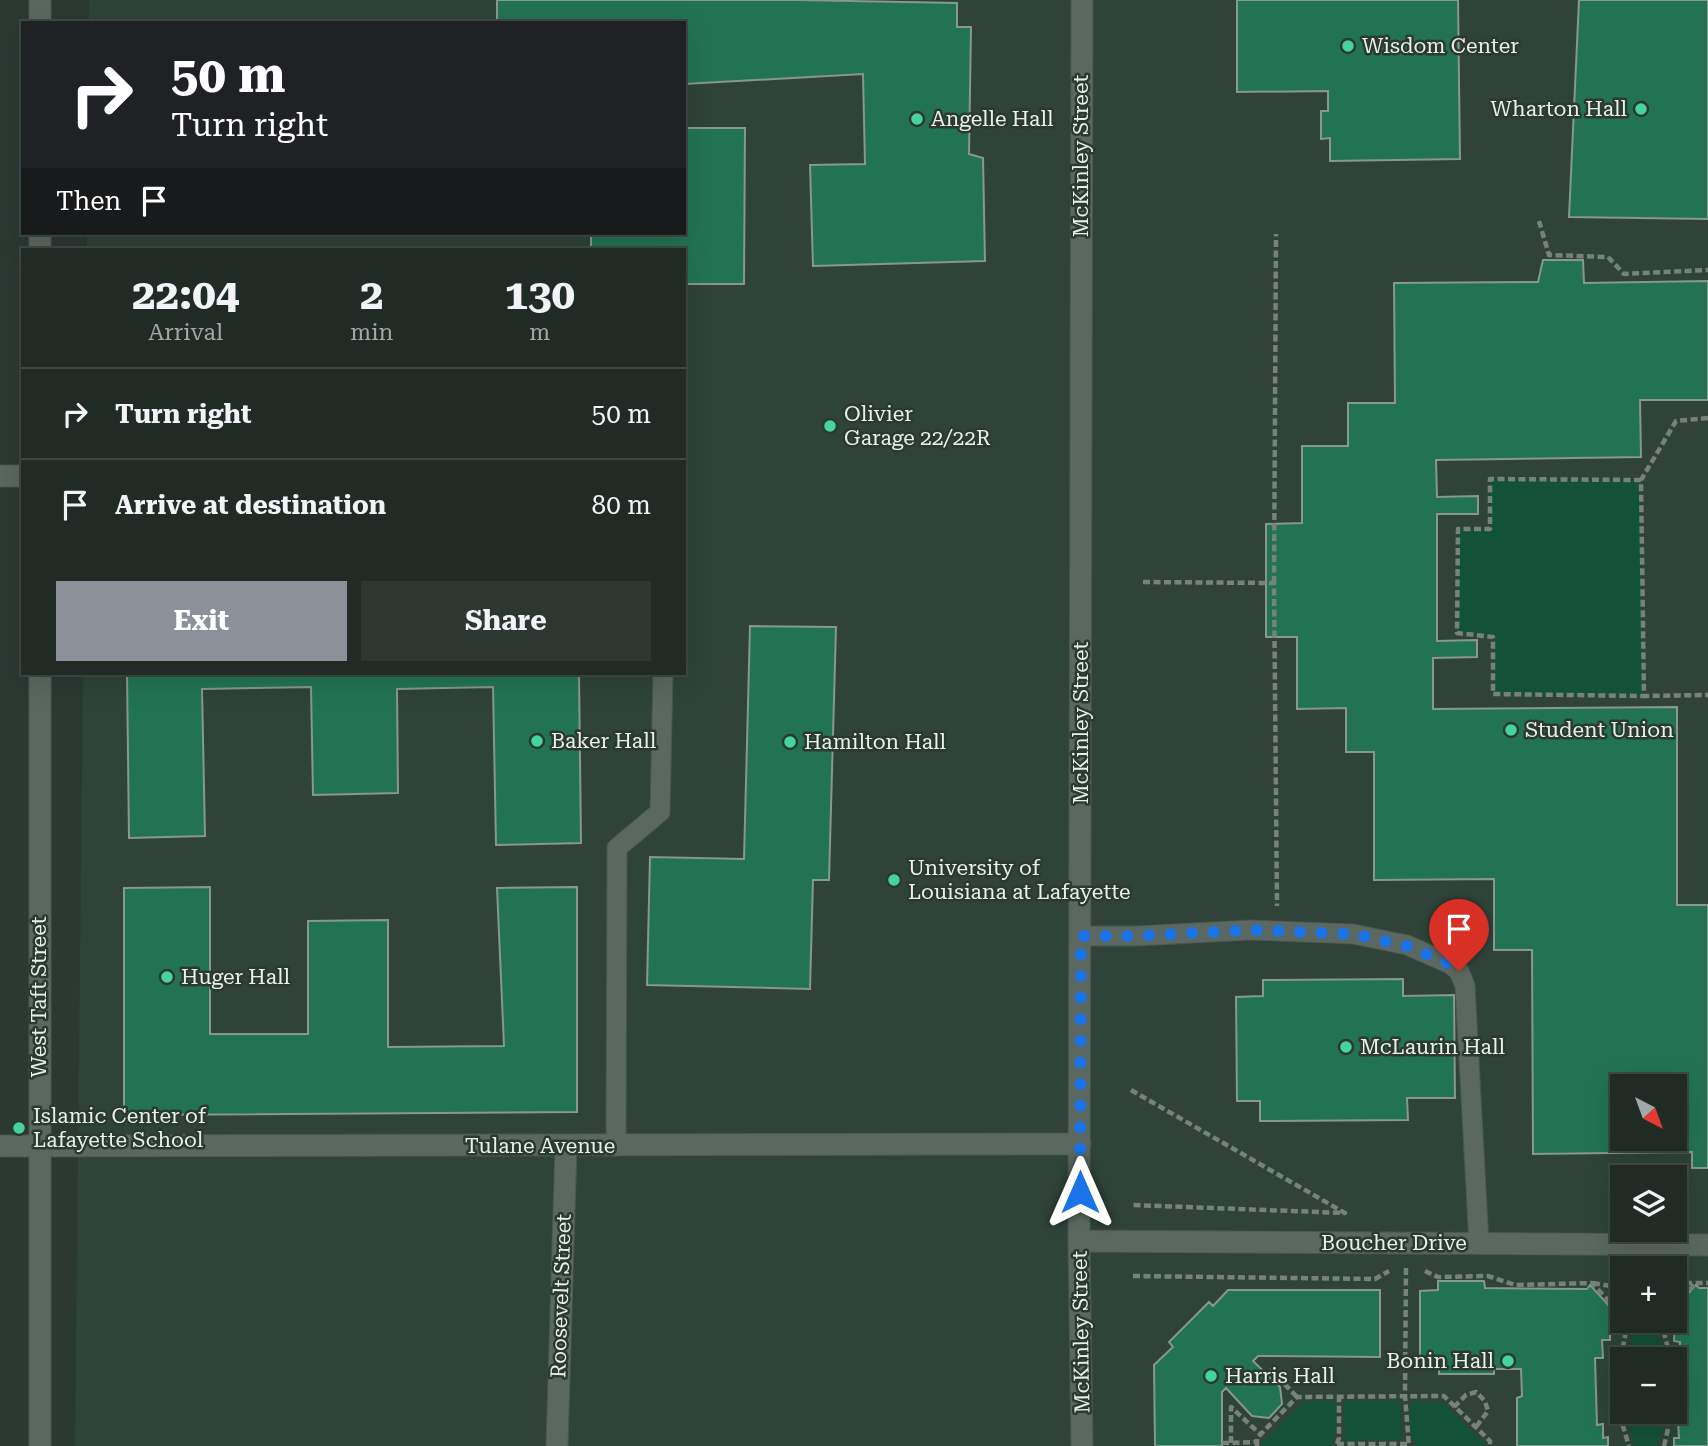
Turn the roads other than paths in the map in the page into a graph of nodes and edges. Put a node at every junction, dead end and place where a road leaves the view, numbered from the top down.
1 (40, 0) edge
2 (1082, 0) edge
3 (40, 21) edge
4 (0, 476) edge
5 (21, 476) edge
6 (40, 675) edge
7 (663, 675) edge
8 (1081, 936) junction
9 (1080, 1144) junction
10 (0, 1146) edge
11 (39, 1146) junction
12 (566, 1146) junction
13 (616, 1146) junction
14 (1079, 1241) junction
15 (1479, 1244) junction
16 (1708, 1245) edge
17 (40, 1446) edge
18 (557, 1446) edge
19 (1082, 1446) edge

1 - 3 street
2 - 8 street, McKinley Street
4 - 5 street
6 - 11 street, West Taft Street
7 - 13 lane
8 - 9 street, McKinley Street
8 - 15 lane
9 - 13 street, Tulane Avenue
9 - 14 street, McKinley Street
10 - 11 street, Tulane Avenue
11 - 12 street, Tulane Avenue
11 - 17 street, West Taft Street
12 - 13 street, Tulane Avenue
12 - 18 street, Roosevelt Street
14 - 15 street, Boucher Drive
14 - 19 street, McKinley Street
15 - 16 street, Boucher Drive

